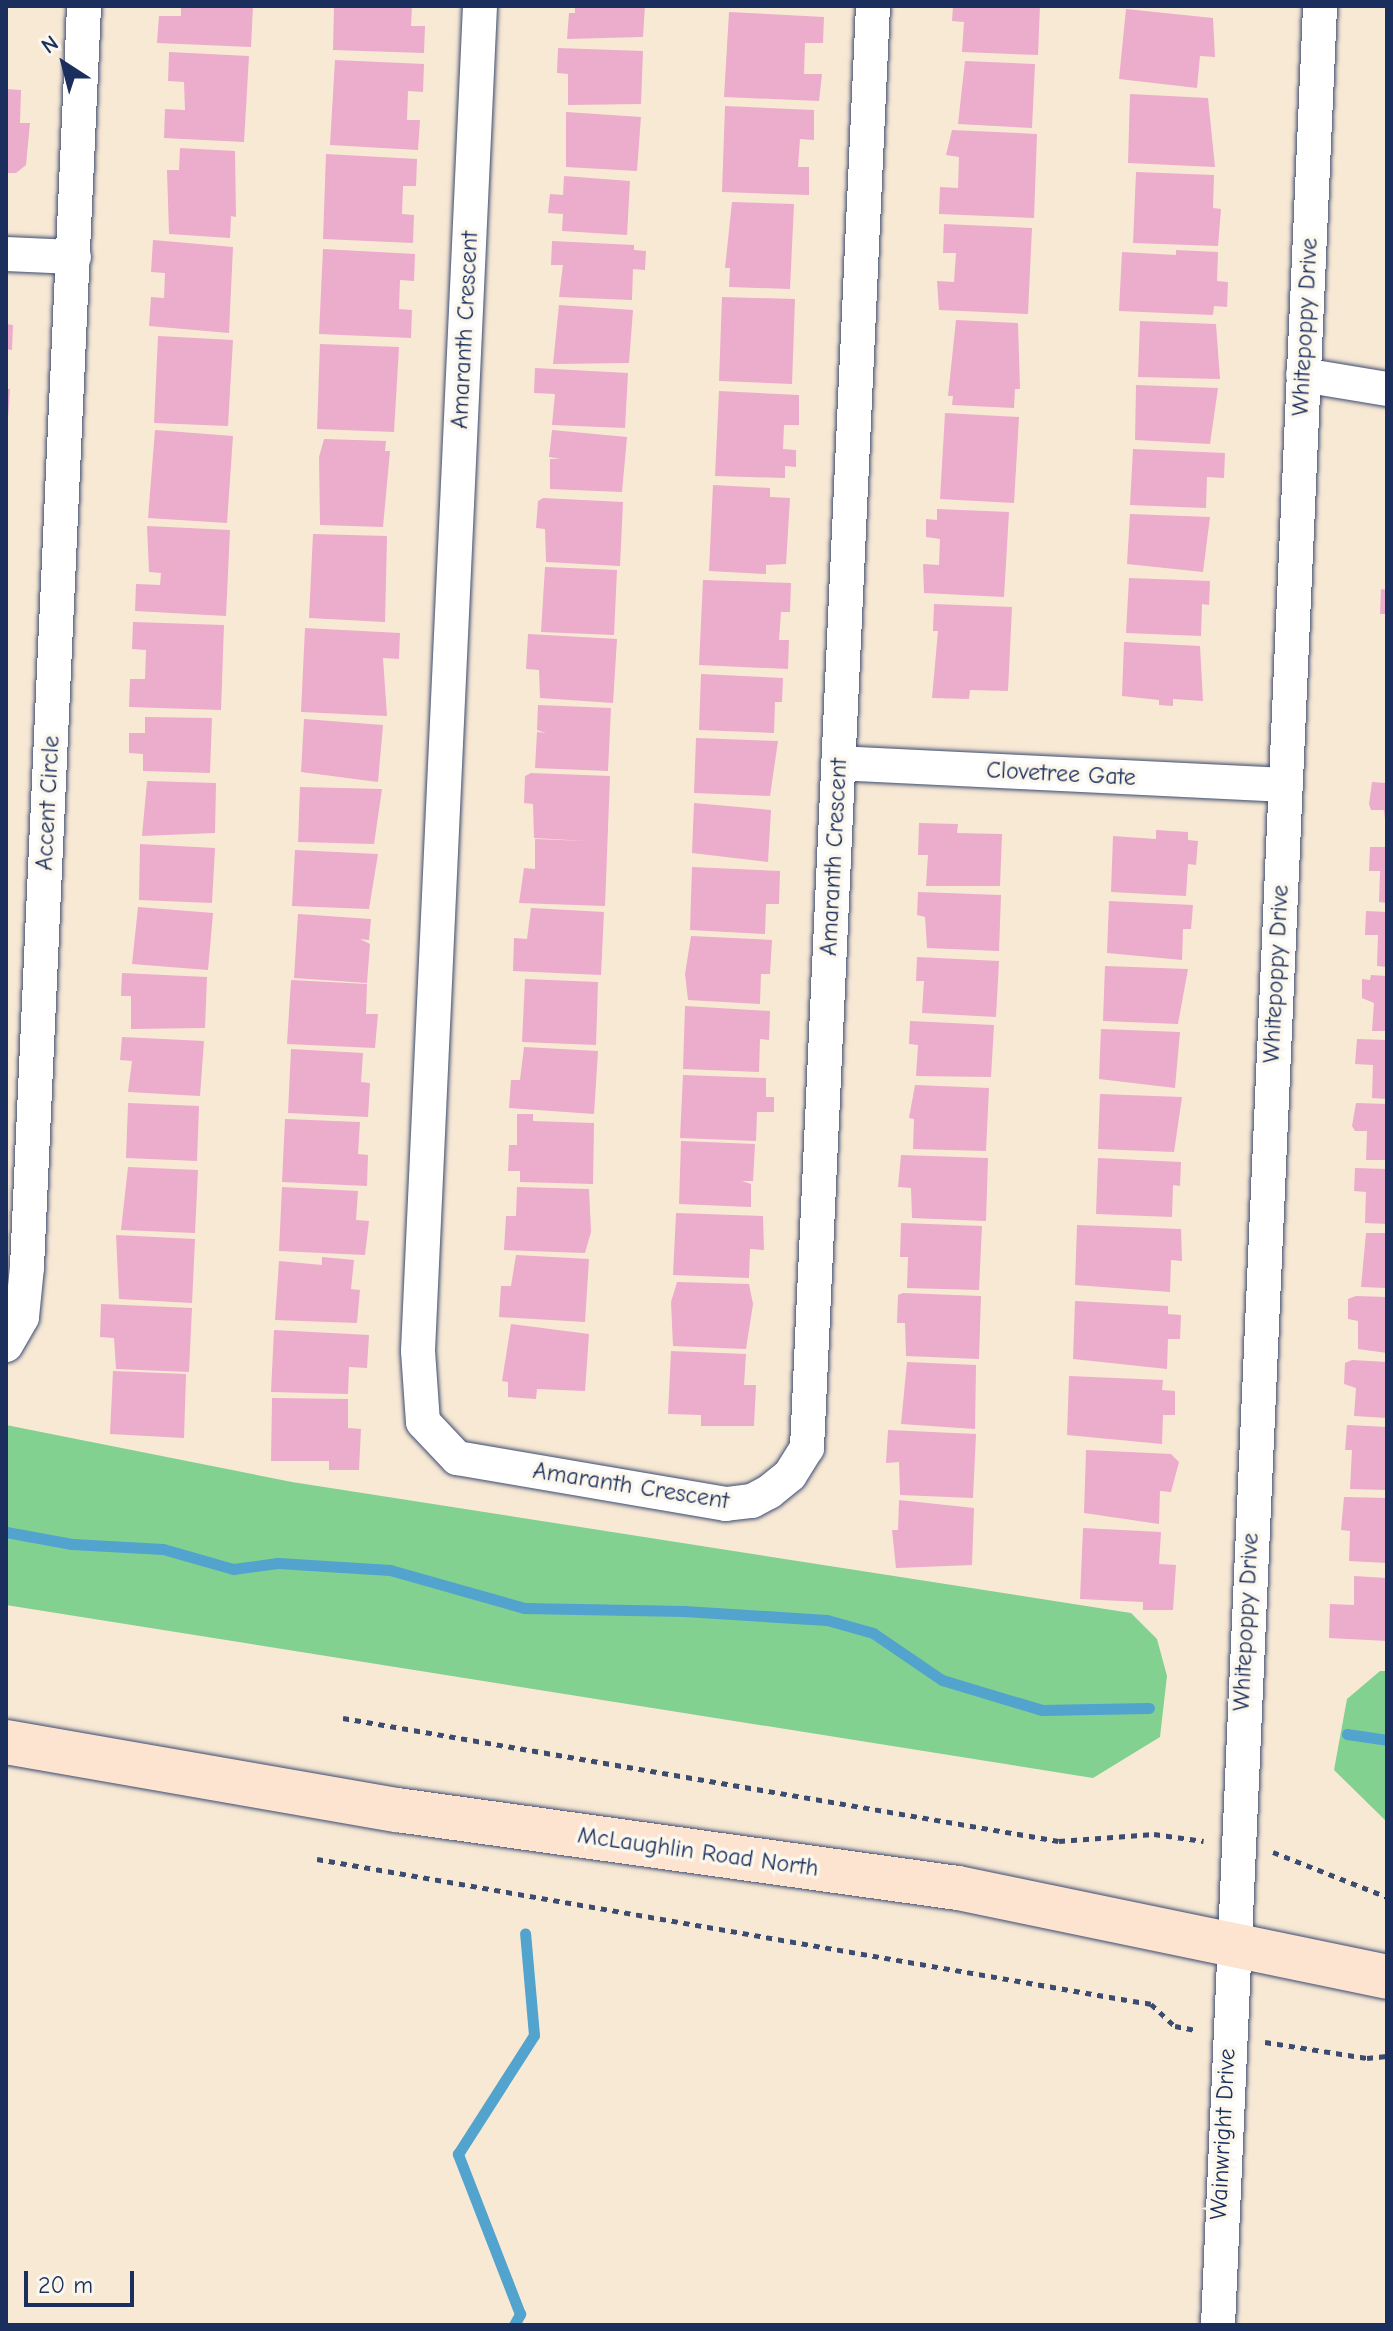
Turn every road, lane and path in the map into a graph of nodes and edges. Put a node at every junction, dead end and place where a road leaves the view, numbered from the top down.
1 (84, 6) edge
2 (480, 6) edge
3 (873, 6) edge
4 (1320, 6) edge
5 (6, 254) edge
6 (74, 257) junction
7 (1303, 375) junction
8 (1387, 389) edge
9 (838, 763) junction
10 (1284, 785) junction
11 (6, 1345) edge
12 (343, 1718) dead end
13 (6, 1742) edge
14 (1186, 1838) dead end
15 (1286, 1855) dead end
16 (317, 1859) dead end
17 (1387, 1897) edge
18 (1231, 1943) junction
19 (1387, 1977) edge
20 (1175, 2026) dead end
21 (1288, 2046) dead end
22 (1387, 2056) edge
23 (1218, 2325) edge

1 - 6 street, Accent Circle
2 - 9 street, Amaranth Crescent
3 - 9 street, Amaranth Crescent
4 - 7 street, Whitepoppy Drive
5 - 6 street
6 - 11 street, Accent Circle
7 - 8 street
7 - 10 street, Whitepoppy Drive
9 - 10 street, Clovetree Gate
10 - 18 street, Whitepoppy Drive
12 - 14 path
13 - 18 main road, McLaughlin Road North
15 - 17 path
16 - 20 path
18 - 19 main road, McLaughlin Road North
18 - 23 street, Wainwright Drive
21 - 22 path

